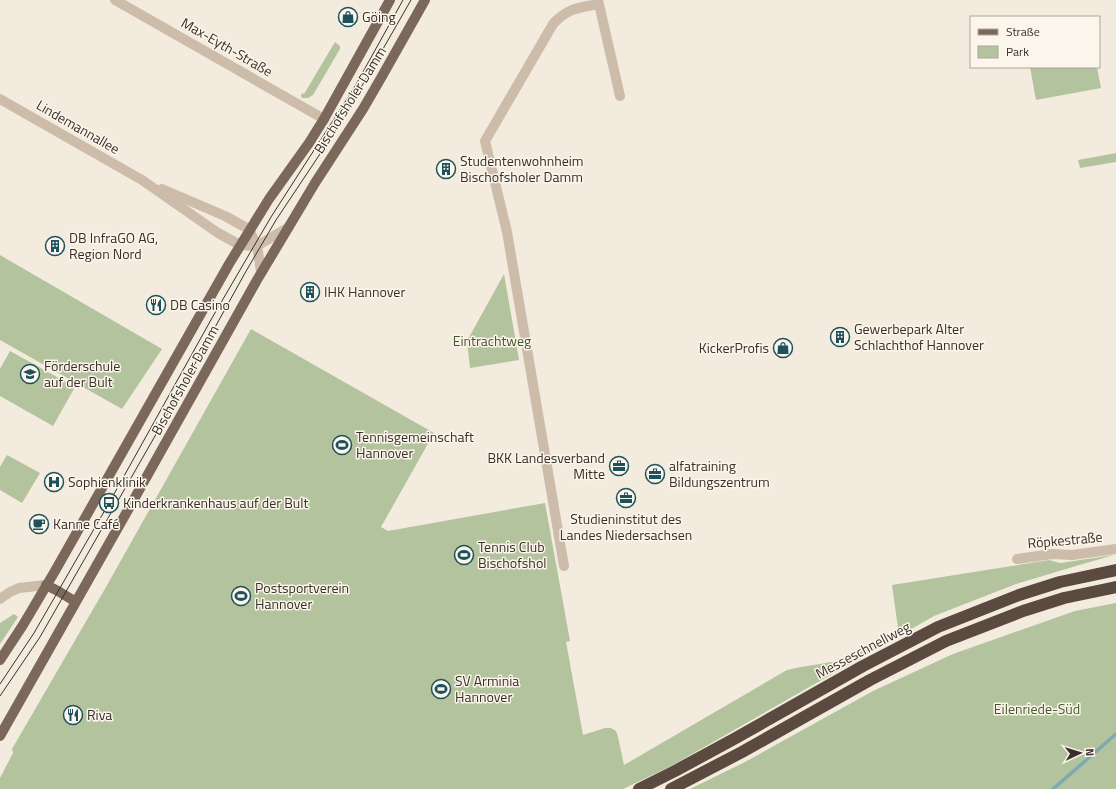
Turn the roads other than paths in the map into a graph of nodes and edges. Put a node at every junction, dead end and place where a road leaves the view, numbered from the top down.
1 (116, 0) edge
2 (390, 0) edge
3 (425, 0) edge
4 (598, 2) edge
5 (620, 96) dead end
6 (0, 99) edge
7 (324, 119) junction
8 (142, 180) junction
9 (289, 227) junction
10 (250, 232) junction
11 (240, 245) junction
12 (257, 245) junction
13 (261, 272) junction
14 (1116, 549) edge
15 (1017, 559) dead end
16 (564, 566) dead end
17 (1116, 570) edge
18 (46, 586) junction
19 (1116, 587) edge
20 (0, 599) edge
21 (76, 602) junction
22 (0, 660) edge
23 (0, 736) edge
24 (639, 789) edge
25 (671, 789) edge

1 - 7 street, Max-Eyth-Straße
2 - 7 main road, Bischofsholer Damm
3 - 9 main road, Bischofsholer Damm
4 - 5 street
4 - 16 street
6 - 8 street, Lindemannallee
7 - 10 main road, Bischofsholer Damm
8 - 10 street, Lindemannallee
8 - 11 street, Lindemannallee
9 - 12 street
9 - 13 main road, Bischofsholer Damm
10 - 11 main road, Bischofsholer Damm
10 - 12 street
11 - 12 street
11 - 18 main road, Bischofsholer Damm
12 - 13 street
13 - 21 main road, Bischofsholer Damm
14 - 15 street, Röpkestraße
17 - 24 highway, Messeschnellweg
18 - 20 street
18 - 21 main road
18 - 22 main road, Bischofsholer Damm
19 - 25 highway
21 - 23 main road, Bischofsholer Damm

